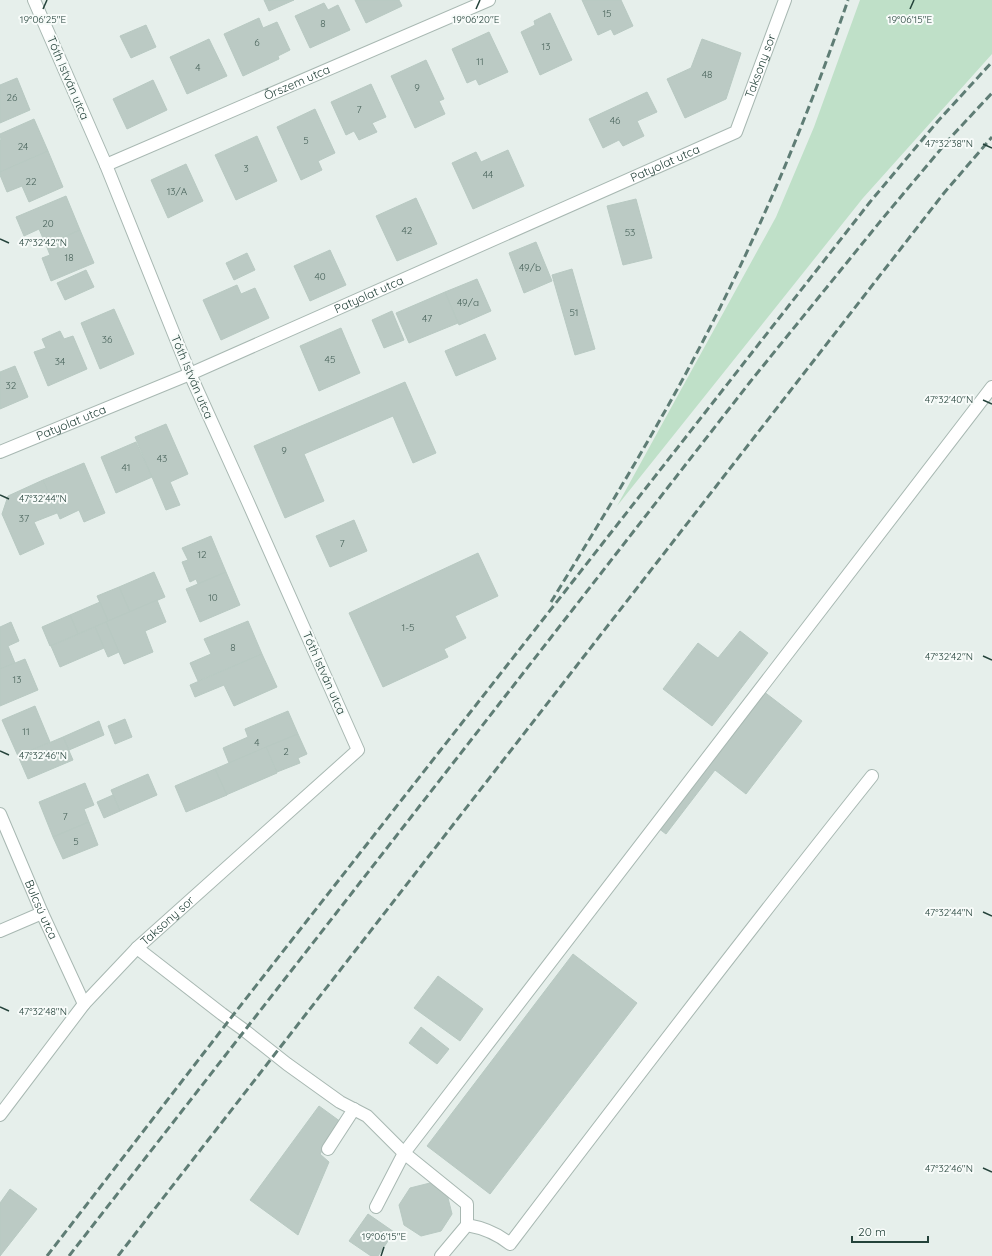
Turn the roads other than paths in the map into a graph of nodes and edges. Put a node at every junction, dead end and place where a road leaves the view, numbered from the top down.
1 (34, 0) edge
2 (488, 0) edge
3 (785, 0) edge
4 (736, 132) joint
5 (106, 165) junction
6 (190, 374) junction
7 (992, 387) edge
8 (0, 452) edge
9 (358, 750) joint
10 (872, 776) dead end
11 (0, 814) edge
12 (42, 913) junction
13 (0, 931) edge
14 (137, 948) junction
15 (84, 1004) junction
16 (354, 1109) junction
17 (0, 1115) edge
18 (328, 1149) dead end
19 (404, 1153) junction
20 (376, 1207) dead end
21 (467, 1225) junction
22 (441, 1256) edge

1 - 5 street, Tóth István utca
2 - 5 street, Őrszem utca
3 - 4 street, Taksony sor
4 - 6 street, Patyolat utca
5 - 6 street, Tóth István utca
6 - 8 street, Patyolat utca
6 - 9 street, Tóth István utca
7 - 19 street
9 - 14 street, Taksony sor
10 - 21 street
11 - 12 street, Bulcsú utca
12 - 13 street
12 - 15 street, Bulcsú utca
14 - 15 street, Taksony sor
14 - 16 street
15 - 17 street, Taksony sor
16 - 18 street
16 - 19 street
19 - 20 street
19 - 21 street
21 - 22 street

